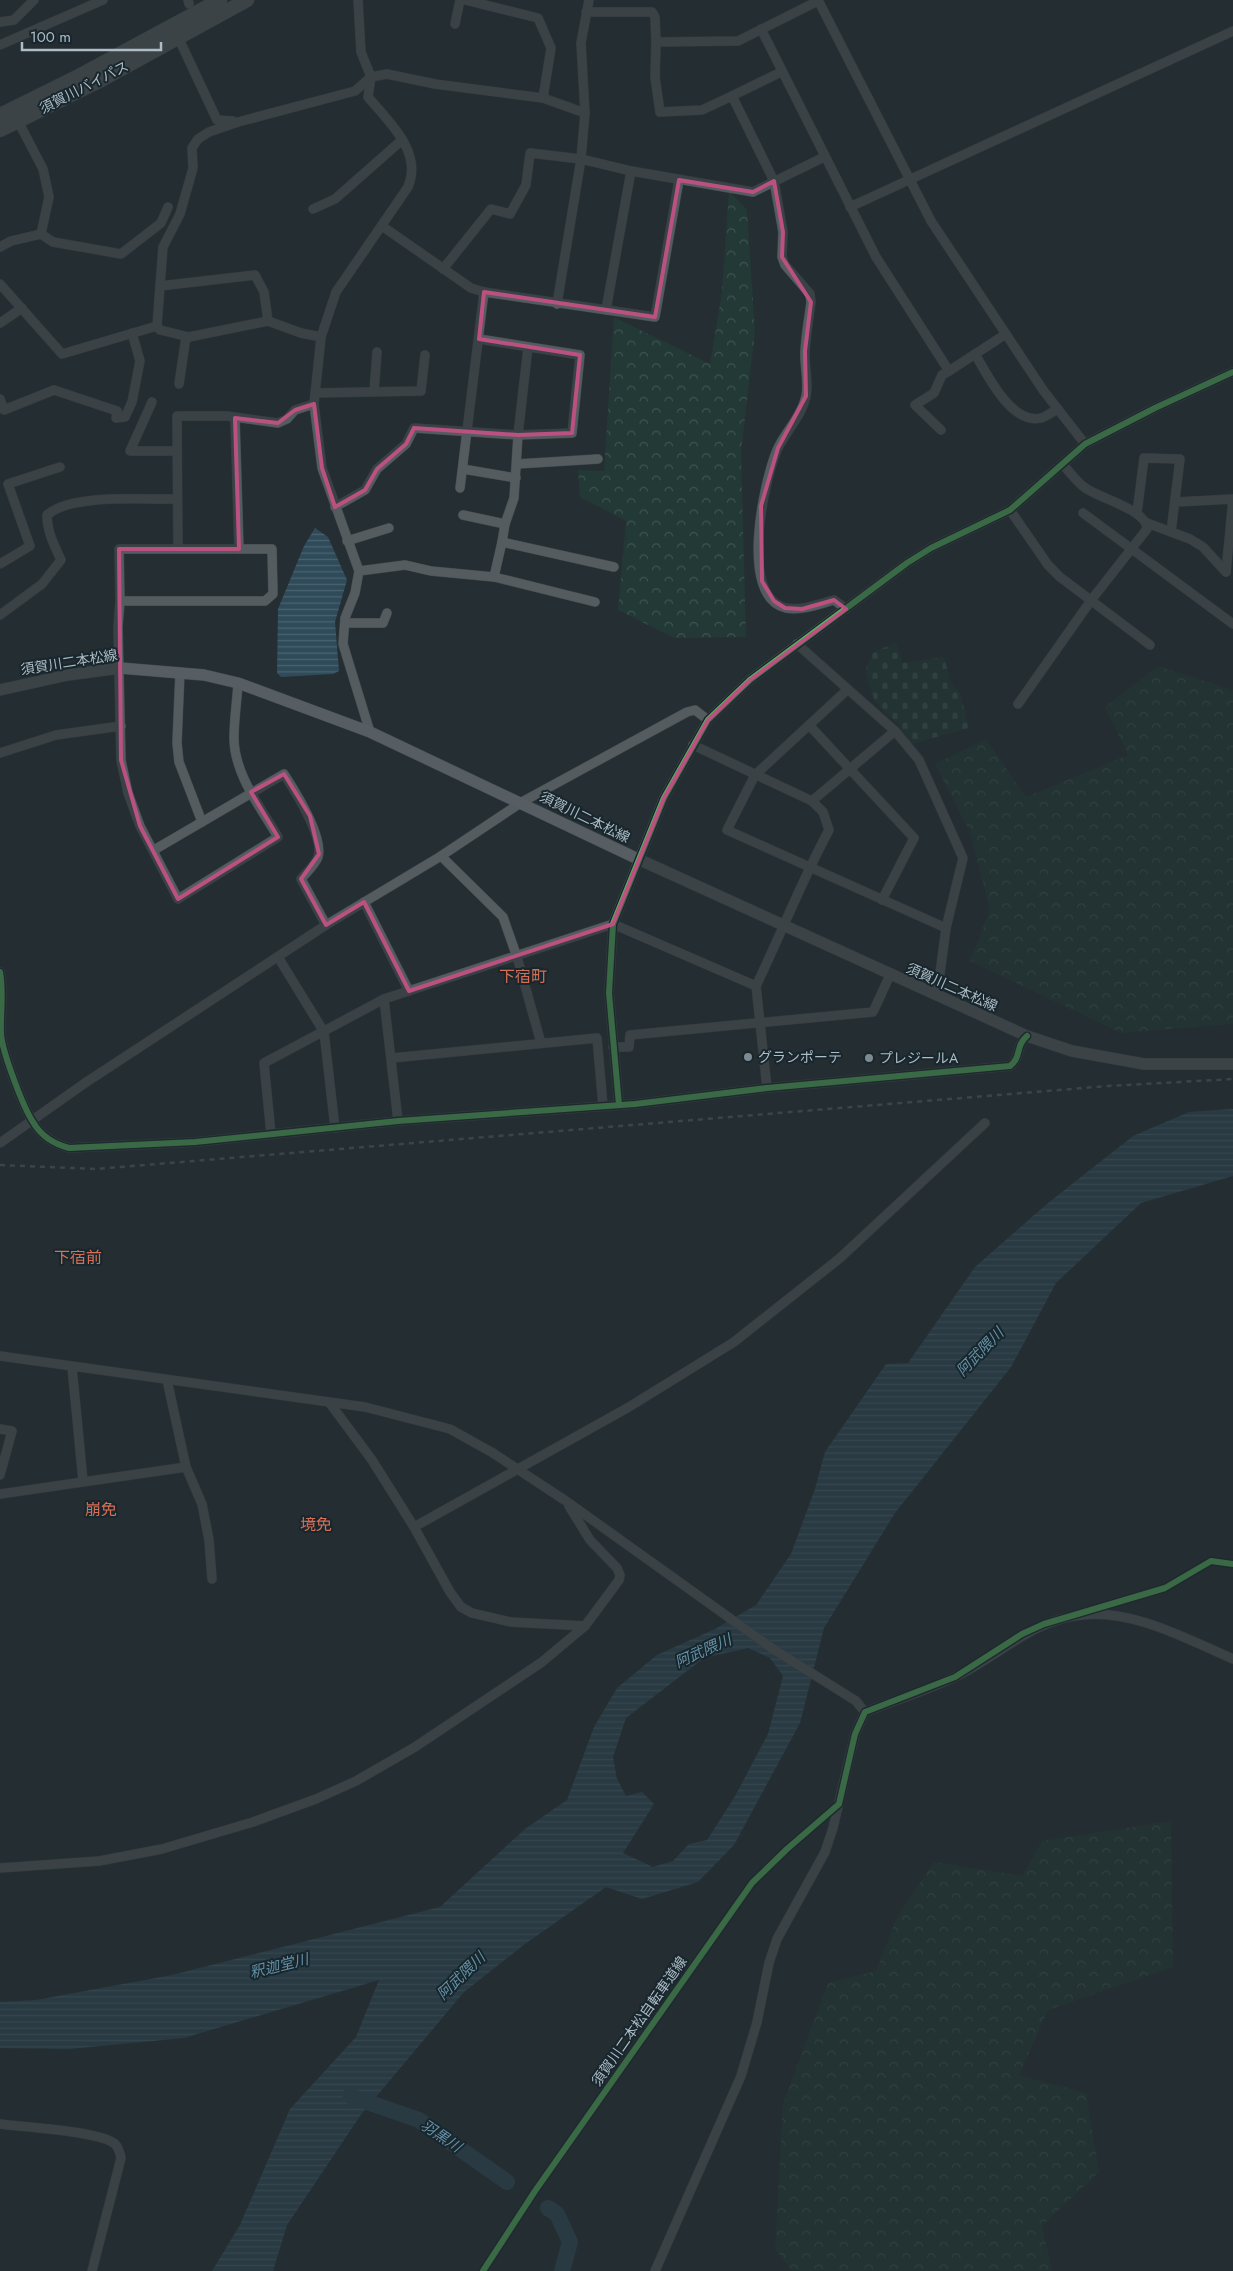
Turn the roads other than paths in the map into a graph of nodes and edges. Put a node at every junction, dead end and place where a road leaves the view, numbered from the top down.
1 (34, 0) edge
2 (103, 0) edge
3 (220, 0) edge
4 (247, 0) edge
5 (358, 0) edge
6 (460, 0) edge
7 (465, 0) edge
8 (589, 0) edge
9 (818, 0) edge
10 (586, 12) junction
11 (14, 20) junction
12 (0, 22) edge
13 (454, 24) dead end
14 (761, 29) junction
15 (1233, 31) edge
16 (21, 37) junction
17 (178, 37) junction
18 (656, 42) junction
19 (0, 45) edge
20 (781, 72) junction
21 (371, 77) junction
22 (732, 96) junction
23 (543, 98) junction
24 (585, 113) junction
25 (0, 115) edge
26 (18, 121) junction
27 (238, 122) junction
28 (0, 130) edge
29 (402, 140) junction
30 (824, 157) junction
31 (581, 160) junction
32 (631, 171) junction
33 (679, 180) junction
34 (908, 180) junction
35 (774, 181) junction
36 (850, 206) junction
37 (168, 207) dead end
38 (313, 209) dead end
39 (382, 226) junction
40 (41, 234) junction
41 (0, 246) edge
42 (444, 269) junction
43 (0, 284) edge
44 (160, 286) junction
45 (484, 292) junction
46 (557, 304) junction
47 (22, 308) junction
48 (606, 310) junction
49 (268, 321) junction
50 (0, 323) edge
51 (157, 326) junction
52 (132, 333) junction
53 (1006, 334) junction
54 (186, 337) junction
55 (321, 338) junction
56 (479, 339) junction
57 (528, 346) junction
58 (377, 352) dead end
59 (975, 354) junction
60 (425, 355) dead end
61 (949, 371) junction
62 (1233, 372) edge
63 (179, 384) dead end
64 (374, 392) junction
65 (315, 393) junction
66 (0, 399) edge
67 (152, 402) dead end
68 (314, 404) junction
69 (1058, 409) junction
70 (236, 418) junction
71 (469, 430) junction
72 (941, 430) dead end
73 (518, 436) junction
74 (1086, 444) junction
75 (177, 450) junction
76 (598, 459) dead end
77 (516, 464) junction
78 (1063, 465) junction
79 (60, 467) dead end
80 (463, 470) junction
81 (516, 478) junction
82 (460, 488) dead end
83 (177, 500) junction
84 (1176, 502) junction
85 (335, 507) junction
86 (1010, 510) junction
87 (1084, 513) dead end
88 (1137, 513) junction
89 (463, 515) dead end
90 (1147, 523) junction
91 (505, 524) junction
92 (389, 528) dead end
93 (1171, 532) junction
94 (347, 541) junction
95 (502, 542) junction
96 (178, 548) junction
97 (239, 549) junction
98 (1132, 550) junction
99 (0, 564) edge
100 (614, 567) dead end
101 (359, 571) junction
102 (494, 577) junction
103 (1092, 599) junction
104 (120, 601) junction
105 (596, 602) dead end
106 (846, 609) junction
107 (387, 614) dead end
108 (0, 615) edge
109 (345, 624) junction
110 (1233, 624) edge
111 (797, 644) junction
112 (1150, 645) dead end
113 (120, 668) junction
114 (180, 672) junction
115 (238, 683) junction
116 (0, 690) edge
117 (847, 690) junction
118 (1018, 704) dead end
119 (708, 720) junction
120 (809, 725) junction
121 (121, 726) junction
122 (895, 730) junction
123 (370, 732) junction
124 (693, 745) junction
125 (0, 753) edge
126 (850, 770) junction
127 (755, 775) junction
128 (251, 792) junction
129 (812, 801) junction
130 (522, 802) junction
131 (202, 822) junction
132 (154, 850) junction
133 (441, 856) junction
134 (638, 859) junction
135 (809, 867) junction
136 (882, 900) junction
137 (364, 902) junction
138 (612, 924) junction
139 (326, 925) junction
140 (785, 926) junction
141 (946, 928) junction
142 (278, 957) junction
143 (517, 957) junction
144 (0, 972) edge
145 (890, 975) junction
146 (756, 986) junction
147 (409, 991) junction
148 (937, 996) junction
149 (384, 1000) junction
150 (760, 1024) junction
151 (324, 1032) junction
152 (1027, 1036) junction
153 (541, 1043) junction
154 (613, 1048) junction
155 (392, 1058) junction
156 (1233, 1064) edge
157 (767, 1088) junction
158 (619, 1105) junction
159 (603, 1106) junction
160 (32, 1121) junction
161 (398, 1121) junction
162 (985, 1123) dead end
163 (335, 1128) junction
164 (271, 1134) junction
165 (0, 1143) edge
166 (0, 1356) edge
167 (72, 1367) junction
168 (167, 1380) junction
169 (329, 1402) junction
170 (0, 1429) edge
171 (186, 1466) junction
172 (518, 1471) junction
173 (0, 1475) edge
174 (83, 1481) junction
175 (0, 1494) edge
176 (566, 1501) junction
177 (414, 1527) junction
178 (212, 1579) dead end
179 (585, 1626) junction
180 (1233, 1659) edge
181 (865, 1712) junction
182 (0, 1868) edge
183 (0, 2124) edge
184 (92, 2271) edge
185 (655, 2271) edge

1 - 11 street
2 - 16 street
3 - 25 highway, 須賀川バイパス
4 - 17 highway, 須賀川バイパス
5 - 21 street
6 - 13 street
7 - 23 street
8 - 10 street
9 - 14 street
9 - 34 street
10 - 18 street
10 - 24 street
11 - 12 street
11 - 16 street
14 - 18 street
14 - 20 street
15 - 34 street
16 - 19 street
17 - 26 highway, 須賀川バイパス
17 - 27 street
18 - 22 street
20 - 22 street
20 - 30 street
21 - 23 street
21 - 27 street
21 - 29 street
22 - 35 street
23 - 24 street
24 - 31 street
26 - 28 highway, 須賀川バイパス
26 - 40 street
27 - 44 street
29 - 38 street
29 - 39 street
30 - 35 street
30 - 36 street
31 - 32 street
31 - 42 street
31 - 46 street
32 - 33 street
32 - 48 street
33 - 35 street
33 - 48 street
34 - 36 street
34 - 53 street
35 - 106 street
36 - 61 street
37 - 40 street
39 - 42 street
39 - 55 street
40 - 41 street
42 - 45 street
43 - 47 street
44 - 49 street
44 - 51 street
45 - 46 street
45 - 56 street
46 - 48 street
47 - 50 street
47 - 52 street
49 - 54 street
49 - 55 street
51 - 52 street
51 - 54 street
52 - 66 street
53 - 59 street
53 - 69 street
54 - 63 street
55 - 65 street
56 - 57 street
56 - 71 street
57 - 73 street
57 - 73 street
58 - 64 street
59 - 61 street
59 - 69 street
60 - 64 street
61 - 72 street
62 - 74 street
64 - 65 street
65 - 68 street
67 - 75 street
68 - 70 street
68 - 85 street
69 - 74 street
70 - 75 street
70 - 97 street
71 - 73 street
71 - 80 street
71 - 85 street
73 - 77 street
74 - 78 street
75 - 83 street
76 - 77 street
77 - 81 street
78 - 86 street
78 - 88 street
79 - 99 street
80 - 81 street
80 - 82 street
81 - 91 street
83 - 96 street
83 - 108 street
84 - 88 street
84 - 93 street
84 - 93 street
85 - 94 street
86 - 103 street
86 - 106 street
87 - 98 street
88 - 90 street
89 - 91 street
90 - 93 street
90 - 98 street
91 - 95 street
92 - 94 street
94 - 101 street
95 - 100 street
95 - 102 street
96 - 97 street
96 - 104 street
97 - 104 street
98 - 103 street
98 - 110 street
101 - 102 street
101 - 109 street
102 - 105 street
103 - 112 street
103 - 118 street
104 - 113 street
106 - 111 street
107 - 109 street
109 - 123 street
111 - 117 street
111 - 119 street
113 - 114 main road, 須賀川二本松線
113 - 116 main road, 須賀川二本松線
113 - 121 street
114 - 115 main road, 須賀川二本松線
114 - 131 street
115 - 123 main road, 須賀川二本松線
115 - 128 street
117 - 120 street
117 - 122 street
119 - 124 street
119 - 130 street
120 - 126 street
120 - 127 street
121 - 125 street
121 - 132 street
122 - 126 street
122 - 141 street
123 - 130 main road, 須賀川二本松線
124 - 127 street
124 - 134 street
126 - 129 street
126 - 136 street
127 - 129 street
127 - 135 street
128 - 131 street
128 - 132 street
128 - 139 street
129 - 135 street
130 - 133 street
130 - 134 main road, 須賀川二本松線
131 - 132 street
133 - 137 street
133 - 143 street
134 - 138 street
134 - 140 main road, 須賀川二本松線
135 - 136 street
135 - 140 street
136 - 141 street
137 - 139 street
137 - 147 street
138 - 143 street
138 - 146 street
138 - 154 street
139 - 142 street
140 - 145 main road, 須賀川二本松線
140 - 146 street
141 - 148 street
142 - 151 street
142 - 160 street
143 - 147 street
143 - 153 street
144 - 160 street
145 - 148 main road, 須賀川二本松線
145 - 150 street
146 - 150 street
147 - 149 street
148 - 152 main road, 須賀川二本松線
149 - 151 street
149 - 155 street
150 - 154 street
150 - 157 street
151 - 163 street
151 - 164 street
152 - 156 main road, 須賀川二本松線
152 - 157 street
153 - 155 street
153 - 159 street
154 - 158 street
155 - 161 street
157 - 158 street
158 - 159 street
159 - 161 street
160 - 164 street
160 - 165 street
161 - 163 street
162 - 172 street
163 - 164 street
166 - 167 street
167 - 168 street
167 - 174 street
168 - 169 street
168 - 171 street
169 - 172 street
169 - 177 street
170 - 173 street
171 - 174 street
171 - 178 street
172 - 176 street
172 - 177 street
174 - 175 street
176 - 179 street
176 - 181 street
177 - 179 street
179 - 182 street
180 - 181 street
181 - 185 street
183 - 184 street

